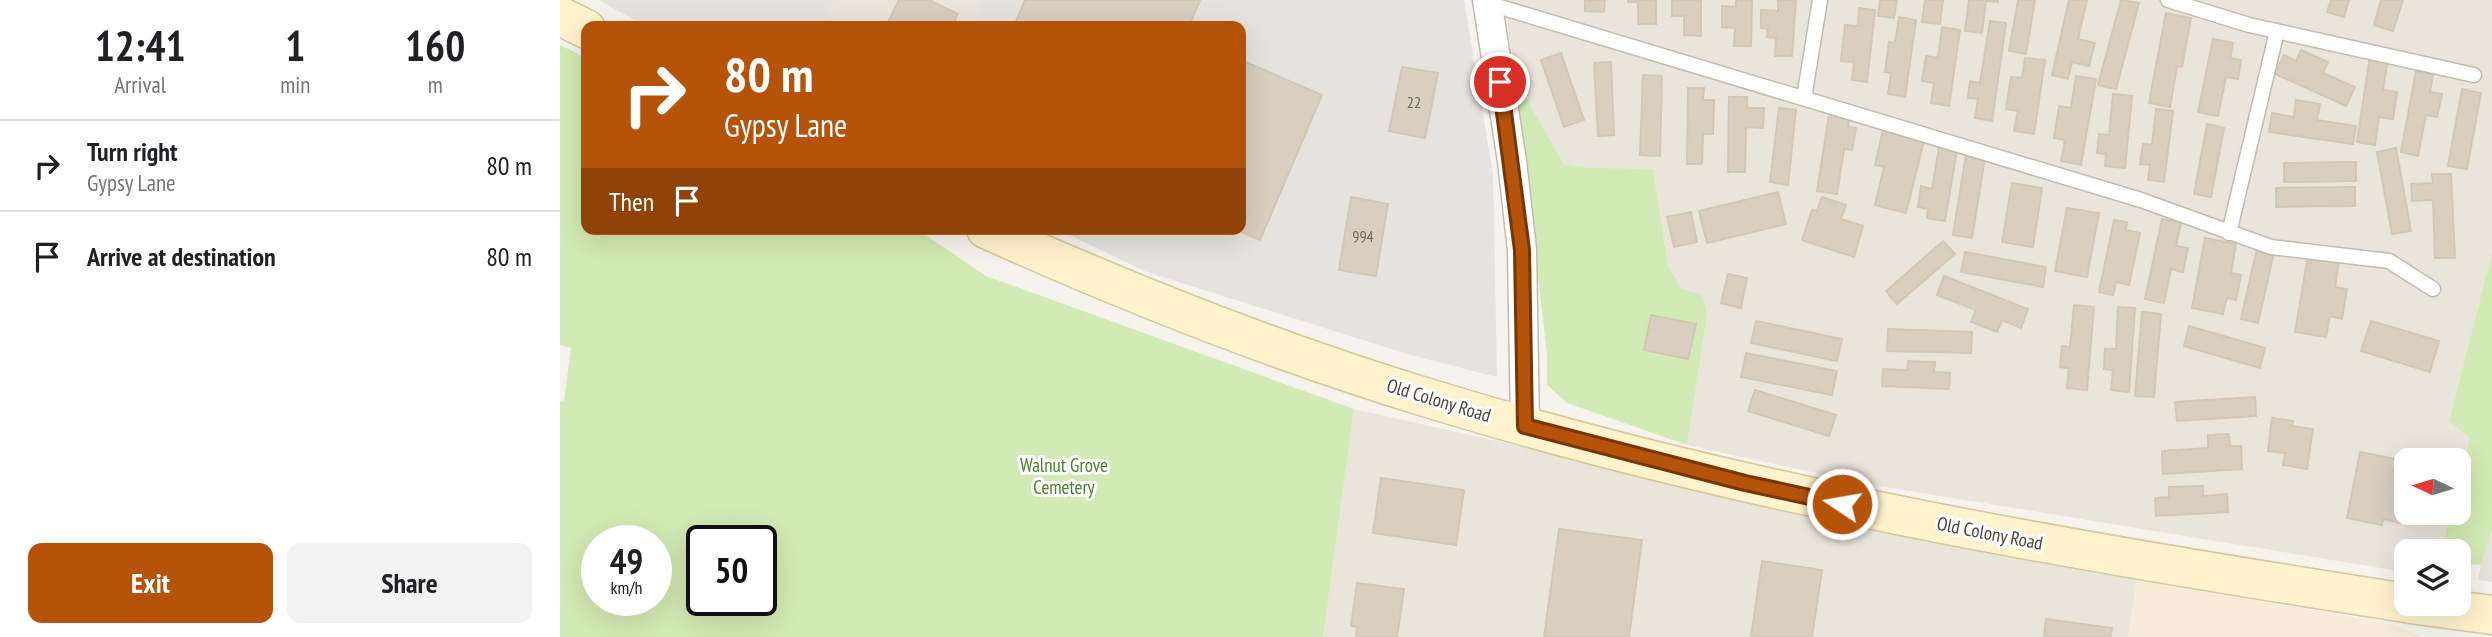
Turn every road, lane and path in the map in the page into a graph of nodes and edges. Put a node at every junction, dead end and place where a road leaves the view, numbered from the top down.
1 (1820, 0) edge
2 (2168, 0) edge
3 (1487, 1) edge
4 (560, 16) edge
5 (581, 26) edge
6 (2277, 31) junction
7 (2474, 75) dead end
8 (1804, 98) junction
9 (2229, 233) junction
10 (999, 235) edge
11 (2433, 289) dead end
12 (1525, 426) junction
13 (2394, 601) edge

1 - 8 lane
2 - 6 lane
3 - 8 lane
3 - 12 street
4 - 5 main road
6 - 7 lane
6 - 9 lane
8 - 9 lane
9 - 11 lane
10 - 12 main road, Old Colony Road
12 - 13 main road, Old Colony Road

